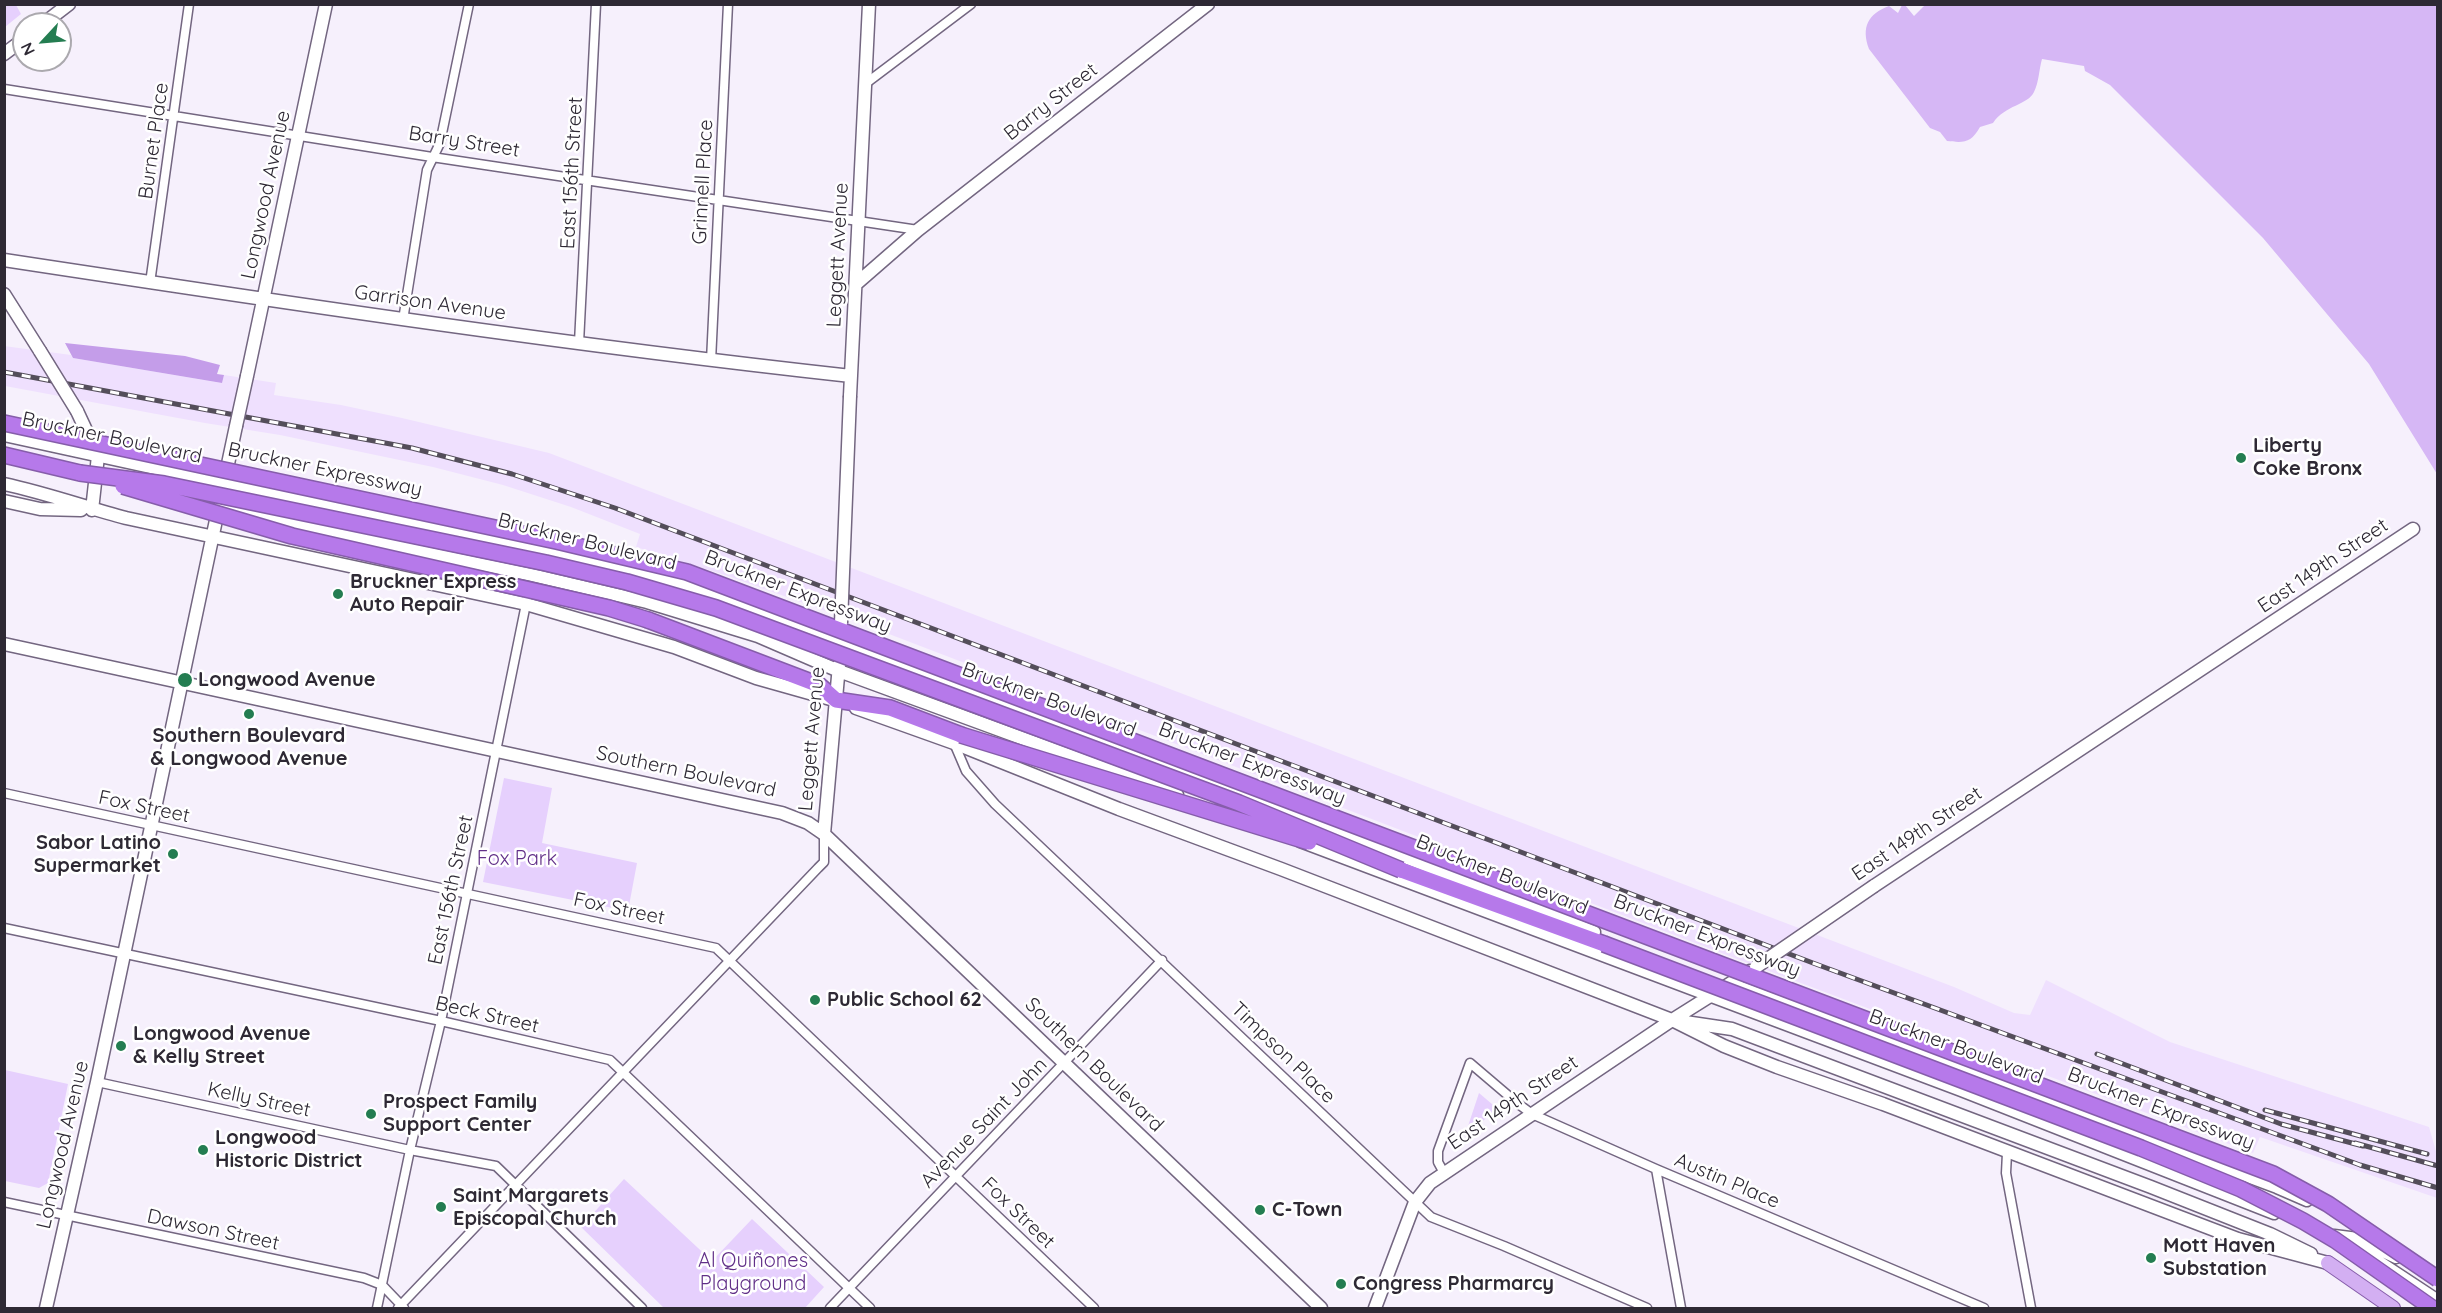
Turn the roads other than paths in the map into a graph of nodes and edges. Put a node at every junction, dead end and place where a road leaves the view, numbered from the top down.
1 (189, 4) edge
2 (326, 4) edge
3 (470, 4) edge
4 (597, 4) edge
5 (728, 4) edge
6 (869, 4) edge
7 (971, 4) edge
8 (1208, 4) edge
9 (865, 84) junction
10 (4, 88) edge
11 (174, 117) junction
12 (298, 135) junction
13 (432, 157) junction
14 (588, 180) junction
15 (719, 199) junction
16 (860, 222) junction
17 (918, 230) junction
18 (4, 260) edge
19 (150, 283) junction
20 (856, 284) junction
21 (4, 294) edge
22 (263, 299) junction
23 (403, 320) junction
24 (579, 343) junction
25 (711, 361) junction
26 (851, 376) junction
27 (4, 423) edge
28 (4, 435) edge
29 (4, 455) edge
30 (98, 456) junction
31 (4, 460) edge
32 (80, 473) junction
33 (97, 480) junction
34 (224, 482) junction
35 (4, 484) edge
36 (4, 501) edge
37 (220, 505) junction
38 (92, 510) junction
39 (2413, 529) dead end
40 (213, 537) junction
41 (537, 548) junction
42 (532, 575) junction
43 (526, 604) junction
44 (840, 641) junction
45 (4, 644) edge
46 (838, 671) junction
47 (182, 682) junction
48 (836, 700) junction
49 (958, 739) junction
50 (496, 750) junction
51 (4, 794) edge
52 (152, 825) junction
53 (824, 834) junction
54 (1401, 870) junction
55 (467, 893) junction
56 (4, 928) edge
57 (124, 954) junction
58 (730, 959) junction
59 (1162, 960) junction
60 (1728, 984) junction
61 (1710, 995) junction
62 (1672, 1020) junction
63 (441, 1021) junction
64 (1064, 1063) junction
65 (1470, 1063) joint
66 (623, 1072) junction
67 (97, 1082) junction
68 (2071, 1110) junction
69 (1532, 1113) junction
70 (410, 1150) junction
71 (2007, 1153) junction
72 (2139, 1160) junction
73 (1656, 1169) junction
74 (1444, 1173) junction
75 (957, 1176) junction
76 (515, 1185) junction
77 (4, 1202) edge
78 (1415, 1202) junction
79 (67, 1215) junction
80 (2334, 1236) junction
81 (2397, 1257) junction
82 (2328, 1263) junction
83 (2438, 1280) edge
84 (2438, 1285) edge
85 (382, 1286) junction
86 (849, 1289) junction
87 (2438, 1301) edge
88 (401, 1307) edge
89 (46, 1308) edge
90 (377, 1308) edge
91 (642, 1308) edge
92 (830, 1308) edge
93 (870, 1308) edge
94 (1094, 1308) edge
95 (1321, 1308) edge
96 (1375, 1308) edge
97 (1647, 1308) edge
98 (1681, 1308) edge
99 (1984, 1308) edge
100 (2031, 1308) edge
101 (2393, 1308) edge
102 (2432, 1308) edge

1 - 11 street, Burnet Place
2 - 12 main road, Longwood Avenue
3 - 13 street
4 - 14 street, East 156th Street
5 - 15 street, Grinnell Place
6 - 9 main road, Leggett Avenue
7 - 9 street
8 - 17 main road, Barry Street
9 - 16 main road, Leggett Avenue
10 - 11 street, Barry Street
11 - 12 street, Barry Street
11 - 19 street, Burnet Place
12 - 13 street, Barry Street
12 - 22 main road, Longwood Avenue
13 - 14 street, Barry Street
13 - 23 street
14 - 15 street, Barry Street
14 - 24 street, East 156th Street
15 - 16 street, Barry Street
15 - 25 street, Grinnell Place
16 - 17 street, Barry Street
16 - 20 main road, Leggett Avenue
17 - 20 main road, Barry Street
18 - 19 main road, Garrison Avenue
19 - 22 main road, Garrison Avenue
20 - 26 main road, Leggett Avenue
21 - 30 main road, bridge
22 - 23 main road, Garrison Avenue
22 - 34 main road, Longwood Avenue, bridge
23 - 24 main road, Garrison Avenue
24 - 25 main road, Garrison Avenue
25 - 26 main road, Garrison Avenue
26 - 44 main road, Leggett Avenue, bridge
27 - 83 highway, Bruckner Expressway, bridge
28 - 30 main road, Bruckner Boulevard
29 - 32 highway
30 - 33 main road
30 - 34 main road, Bruckner Boulevard
31 - 33 main road, Bruckner Boulevard
32 - 48 highway, bridge
32 - 54 highway, bridge
33 - 37 main road, Bruckner Boulevard
33 - 38 main road
34 - 37 main road, Longwood Avenue
34 - 41 main road, Bruckner Boulevard
35 - 38 main road
36 - 38 main road
37 - 40 main road, Longwood Avenue
37 - 42 main road, Bruckner Boulevard
38 - 40 main road
39 - 60 main road, East 149th Street, bridge
40 - 43 main road
40 - 47 main road, Longwood Avenue
41 - 42 street, East 156th Street
41 - 44 main road, Bruckner Boulevard
42 - 43 street, East 156th Street
42 - 46 main road, Bruckner Boulevard
43 - 48 main road
43 - 50 street, East 156th Street
44 - 46 main road, Leggett Avenue
44 - 60 main road, Bruckner Boulevard
45 - 47 main road, Southern Boulevard
46 - 48 main road, Leggett Avenue
46 - 61 main road, Bruckner Boulevard
47 - 50 main road, Southern Boulevard
47 - 52 main road, Longwood Avenue
48 - 49 highway
48 - 53 main road, Leggett Avenue
49 - 54 highway, bridge
49 - 59 street, Timpson Place
49 - 62 main road
50 - 53 main road, Southern Boulevard
50 - 55 street, East 156th Street
51 - 52 street, Fox Street
52 - 55 street, Fox Street
52 - 57 main road, Longwood Avenue
53 - 58 street, Leggett Avenue
53 - 64 main road, Southern Boulevard
54 - 102 highway, bridge
55 - 58 street, Fox Street
55 - 63 street, East 156th Street
56 - 57 street, Beck Street
57 - 63 street, Beck Street
57 - 67 main road, Longwood Avenue
58 - 66 street, Leggett Avenue
58 - 75 street, Fox Street
59 - 64 street, Avenue Saint John
59 - 78 street, Timpson Place
60 - 61 main road, East 149th Street
60 - 68 main road, Bruckner Boulevard
61 - 62 main road, East 149th Street
61 - 72 main road, Bruckner Boulevard
62 - 69 main road, East 149th Street
62 - 71 main road
62 - 82 main road
63 - 66 street, Beck Street
63 - 70 street, East 156th Street
64 - 75 street, Avenue Saint John
64 - 95 main road, Southern Boulevard
65 - 69 street, Austin Place
65 - 74 street, East 149th Street
66 - 76 street, Leggett Avenue
66 - 86 street, Beck Street
67 - 70 street, Kelly Street
67 - 79 main road, Longwood Avenue
68 - 72 main road
68 - 81 main road, Bruckner Boulevard
69 - 73 street, Austin Place
69 - 74 main road, East 149th Street
70 - 76 street, Kelly Street
70 - 85 street, East 156th Street
71 - 82 main road
71 - 100 street
72 - 80 main road, Bruckner Boulevard
73 - 98 street
73 - 99 street, Austin Place
74 - 78 main road, East 149th Street
75 - 86 street, Avenue Saint John
75 - 94 street, Fox Street
76 - 88 street, Leggett Avenue
76 - 91 street, Kelly Street
77 - 79 street, Dawson Street
78 - 96 main road, East 149th Street
78 - 97 street, Timpson Place
79 - 85 street, Dawson Street
79 - 89 main road, Longwood Avenue
80 - 81 main road
80 - 87 main road, Bruckner Boulevard
81 - 84 main road, Bruckner Boulevard
82 - 101 main road
85 - 88 street, Dawson Street
85 - 90 street, East 156th Street
86 - 92 street, Avenue Saint John
86 - 93 street, Beck Street

